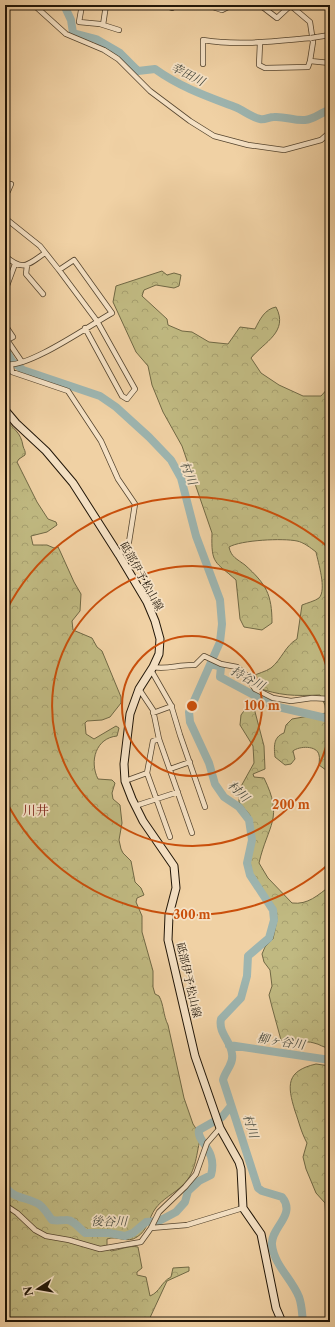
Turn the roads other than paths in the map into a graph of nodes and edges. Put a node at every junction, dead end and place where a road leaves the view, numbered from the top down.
1 (34, 5) edge
2 (82, 5) edge
3 (106, 5) edge
4 (164, 5) edge
5 (176, 5) edge
6 (207, 5) edge
7 (232, 5) edge
8 (260, 5) edge
9 (291, 5) edge
10 (103, 25) junction
11 (119, 30) dead end
12 (330, 35) edge
13 (260, 43) junction
14 (310, 61) junction
15 (330, 63) edge
16 (203, 64) dead end
17 (330, 132) edge
18 (11, 184) dead end
19 (5, 190) edge
20 (5, 218) edge
21 (45, 253) junction
22 (5, 256) edge
23 (15, 264) junction
24 (28, 266) junction
25 (59, 270) junction
26 (5, 291) edge
27 (44, 294) dead end
28 (97, 321) junction
29 (5, 325) edge
30 (85, 328) junction
31 (6, 338) edge
32 (21, 363) junction
33 (5, 364) edge
34 (11, 366) junction
35 (5, 410) edge
36 (119, 556) junction
37 (152, 669) junction
38 (139, 689) junction
39 (330, 699) edge
40 (172, 706) junction
41 (153, 713) junction
42 (159, 739) junction
43 (190, 762) junction
44 (170, 768) junction
45 (147, 773) junction
46 (125, 781) junction
47 (178, 792) junction
48 (157, 799) junction
49 (135, 806) junction
50 (205, 807) dead end
51 (192, 833) dead end
52 (170, 837) dead end
53 (220, 1128) junction
54 (5, 1205) edge
55 (243, 1208) junction
56 (151, 1228) junction
57 (282, 1322) edge

1 - 17 street
2 - 10 street
3 - 10 street
4 - 5 street
6 - 7 street
8 - 9 street
9 - 14 street
10 - 11 street
12 - 13 street, bridge
13 - 14 street
13 - 16 street
14 - 15 street
18 - 19 street
20 - 21 street
21 - 24 street
21 - 25 street
22 - 23 street
23 - 24 street
23 - 26 street
24 - 27 street
25 - 28 street
25 - 28 street
28 - 30 street
28 - 30 street
29 - 31 street
30 - 32 street
31 - 32 street
32 - 34 street
33 - 34 street
34 - 36 street
35 - 36 main road, 砥部伊予松山線
36 - 37 main road, 砥部伊予松山線
37 - 38 main road, 砥部伊予松山線
37 - 39 street
37 - 40 street
38 - 41 street
38 - 46 main road, 砥部伊予松山線
40 - 41 street
40 - 43 street
41 - 42 street
42 - 44 street
42 - 45 street
43 - 44 street
43 - 50 street
44 - 47 street
45 - 46 street
45 - 48 street
46 - 49 main road, 砥部伊予松山線
47 - 48 street
47 - 51 street
48 - 49 street
48 - 52 street
49 - 53 main road, 砥部伊予松山線
53 - 55 main road, 砥部伊予松山線
53 - 56 street
54 - 56 street
55 - 56 street
55 - 57 main road

